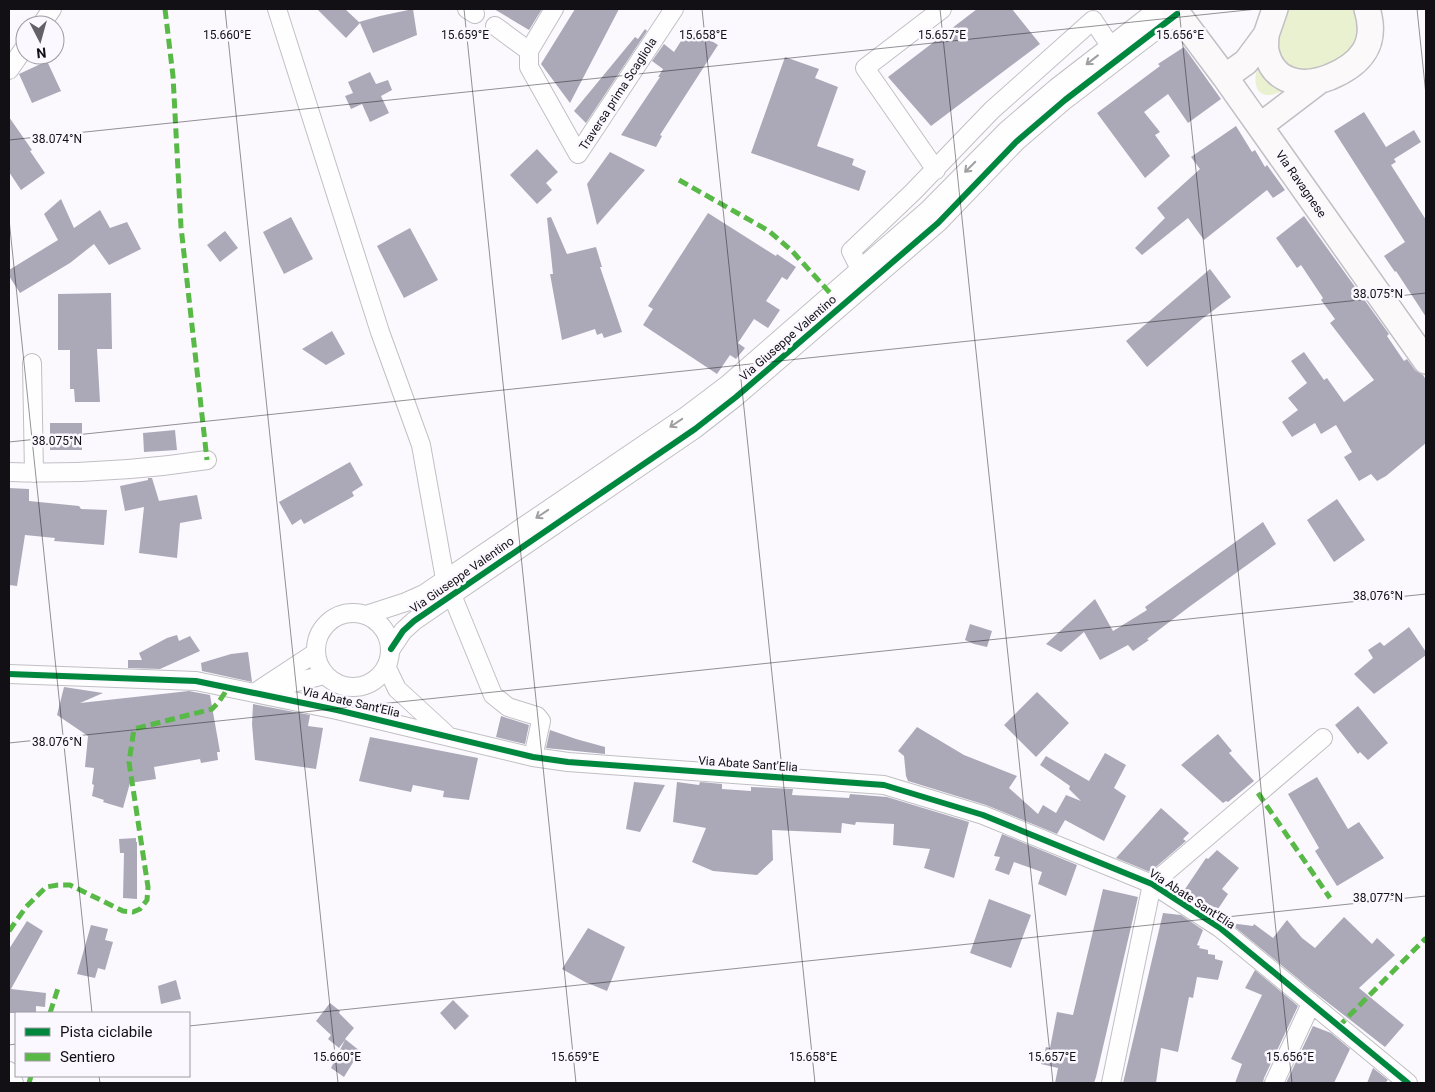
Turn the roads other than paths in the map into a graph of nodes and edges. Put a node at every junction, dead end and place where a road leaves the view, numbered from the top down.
1 (277, 9) edge
2 (554, 9) edge
3 (674, 9) edge
4 (942, 9) edge
5 (1275, 9) edge
6 (1170, 10) edge
7 (1371, 12) edge
8 (1089, 14) edge
9 (495, 26) dead end
10 (1266, 35) junction
11 (529, 51) junction
12 (1114, 52) junction
13 (1225, 77) junction
14 (1319, 81) junction
15 (1260, 126) junction
16 (936, 170) junction
17 (860, 269) junction
18 (1426, 361) edge
19 (32, 363) dead end
20 (708, 409) junction
21 (207, 460) dead end
22 (9, 472) edge
23 (34, 473) junction
24 (448, 587) junction
25 (366, 615) junction
26 (391, 649) junction
27 (315, 653) junction
28 (387, 668) junction
29 (9, 674) edge
30 (324, 675) junction
31 (371, 683) junction
32 (397, 690) junction
33 (256, 692) junction
34 (448, 736) junction
35 (1323, 738) dead end
36 (533, 757) junction
37 (1152, 884) junction
38 (1311, 1004) junction
39 (9, 1071) edge
40 (14, 1083) edge
41 (1112, 1083) edge
42 (1274, 1083) edge
43 (1408, 1083) edge

1 - 24 street
2 - 11 street
3 - 11 street, Traversa prima Scagliola
4 - 16 street
5 - 10 main road
6 - 12 street, Via Giuseppe Valentino
6 - 13 main road, Via Ravagnese
7 - 14 main road
8 - 12 street
8 - 16 street
9 - 11 street
10 - 13 main road
10 - 14 main road
12 -> 17 street, Via Giuseppe Valentino
12 - 20 street, Via Giuseppe Valentino
13 - 15 main road, Via Ravagnese
14 - 15 main road
15 - 18 main road, Via Ravagnese
16 - 17 street
17 - 20 street, Via Giuseppe Valentino
19 - 23 street
20 - 24 street, Via Giuseppe Valentino
21 - 23 street
22 - 23 street
24 - 25 street, Via Giuseppe Valentino
24 - 26 street, Via Giuseppe Valentino
24 - 36 street
25 - 26 street
25 - 27 street
26 - 28 street
27 - 30 street
27 - 33 street
28 - 31 street
28 - 32 street, Via Abate Sant'Elia
29 - 33 street, Via Abate Sant'Elia
30 - 31 street
30 - 33 street, Via Abate Sant'Elia
31 - 32 street, Via Abate Sant'Elia
32 - 34 street, Via Abate Sant'Elia
33 - 34 street, Via Abate Sant'Elia
34 - 36 street, Via Abate Sant'Elia
35 - 37 street
36 - 37 street, Via Abate Sant'Elia
37 - 38 street, Via Abate Sant'Elia
37 - 41 street
38 - 42 street
38 - 43 street, Via Abate Sant'Elia
39 - 40 street

